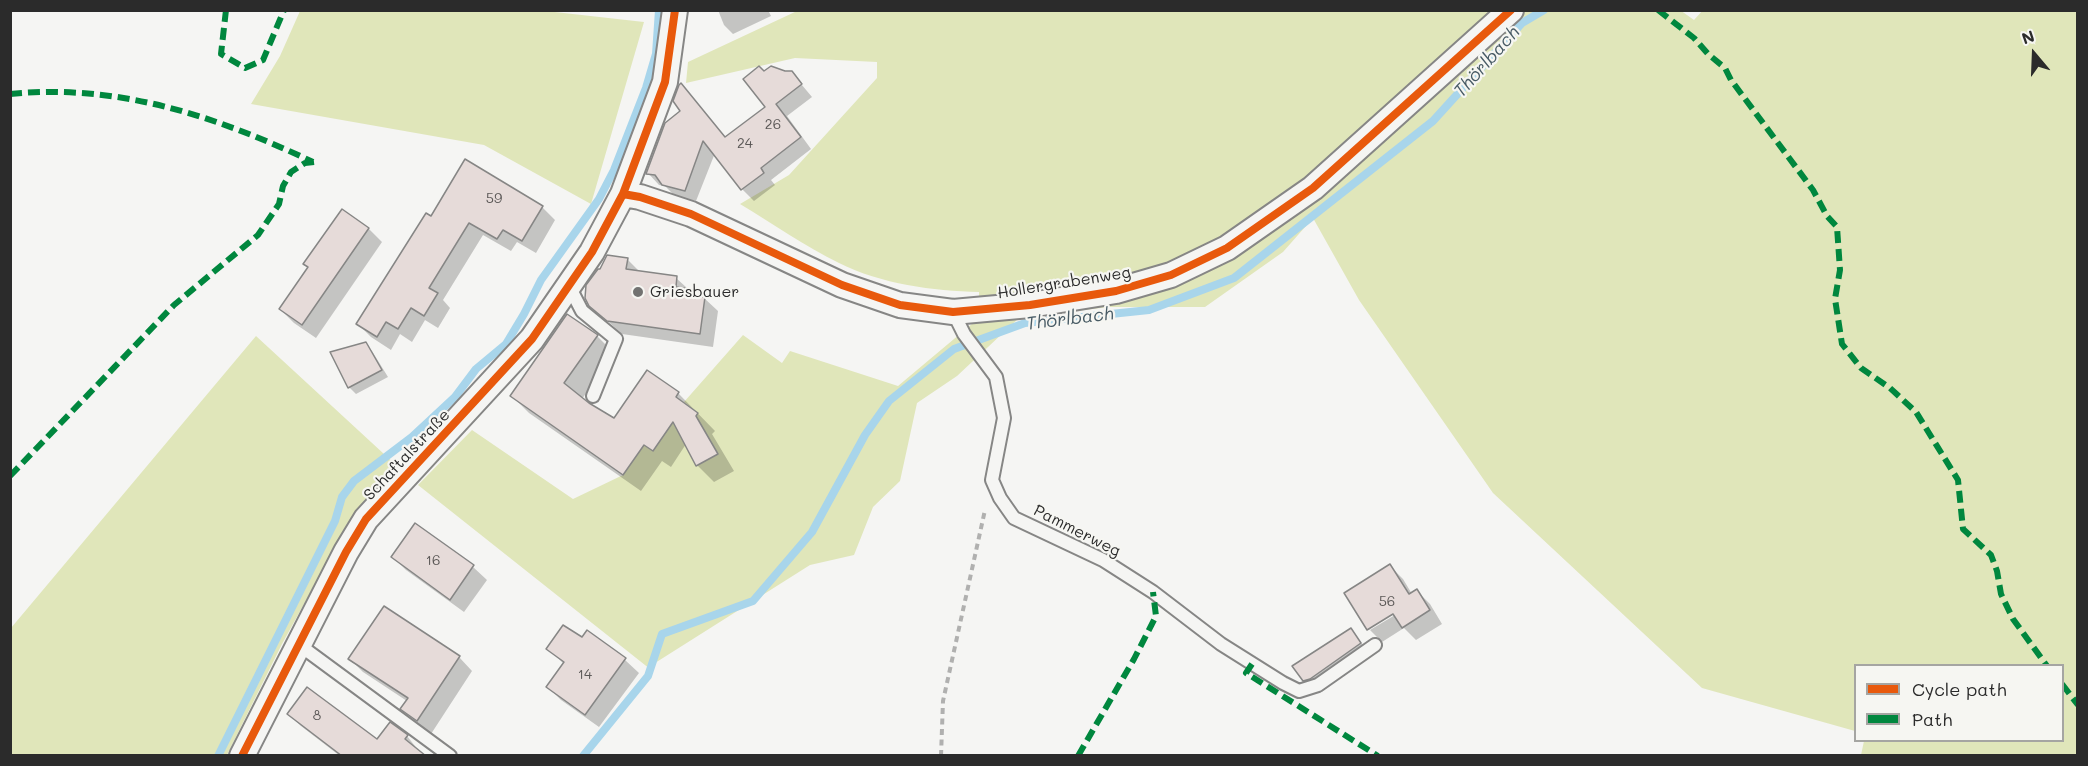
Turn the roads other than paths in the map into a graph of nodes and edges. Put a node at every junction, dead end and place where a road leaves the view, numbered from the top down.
1 (675, 10) edge
2 (1511, 10) edge
3 (623, 194) junction
4 (568, 286) junction
5 (953, 312) junction
6 (593, 396) dead end
7 (298, 644) junction
8 (1375, 645) dead end
9 (242, 756) edge
10 (450, 756) edge

1 - 3 street, Schaftalstraße
2 - 5 street, Hollergrabenweg
3 - 4 street, Schaftalstraße
3 - 5 street, Hollergrabenweg
4 - 6 lane
4 - 7 street, Schaftalstraße
5 - 8 lane, Pammerweg
7 - 9 street, Schaftalstraße
7 - 10 lane

